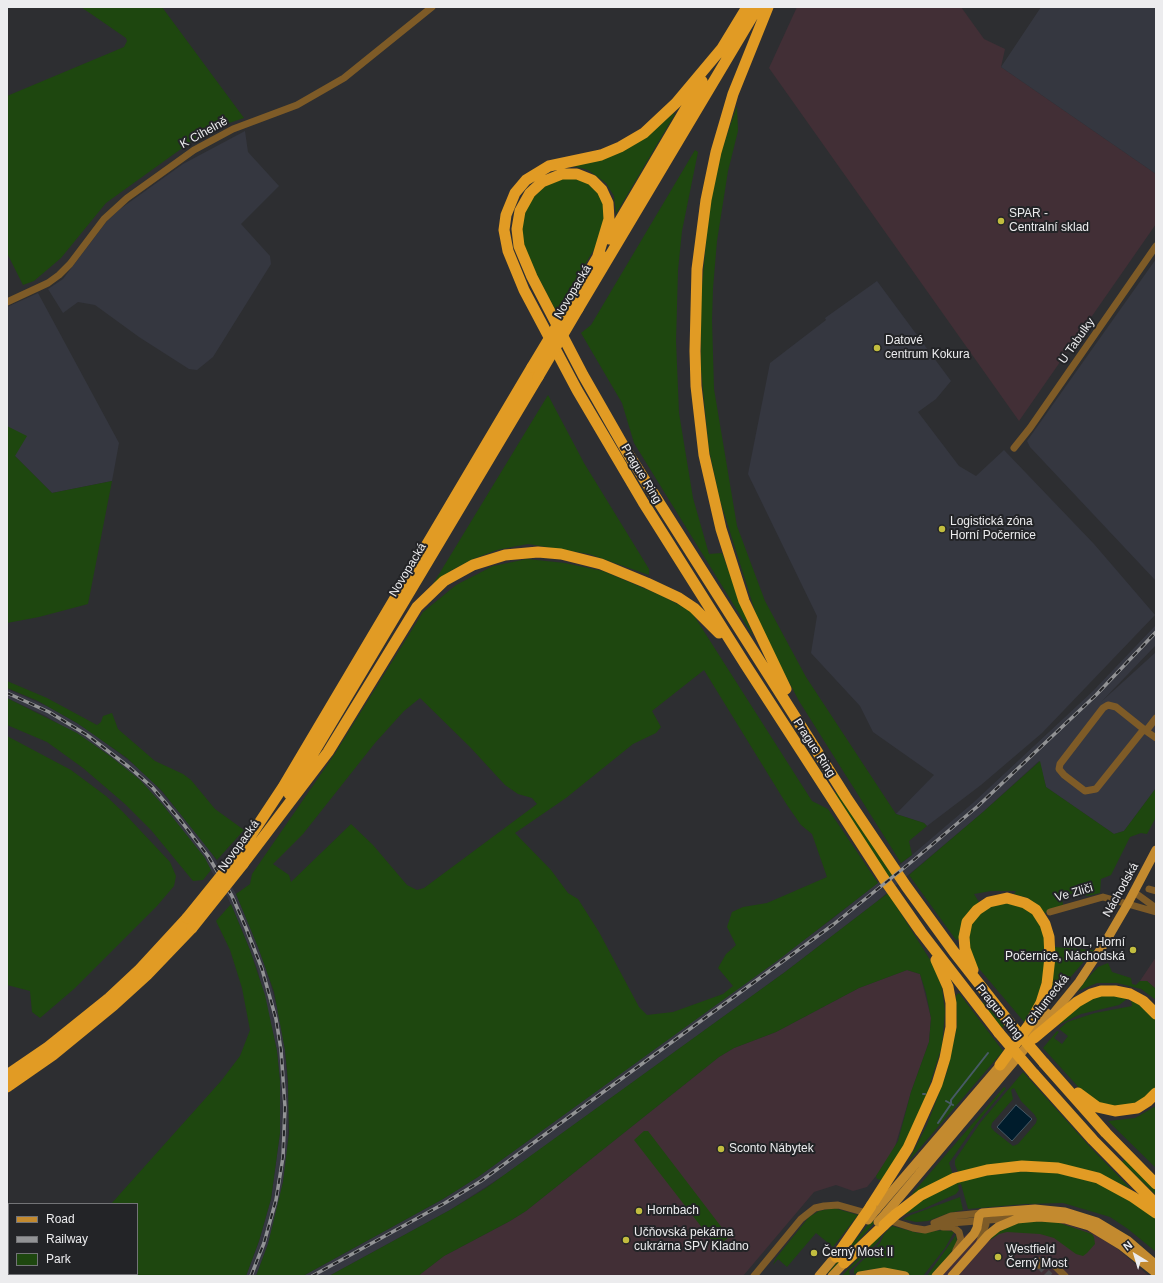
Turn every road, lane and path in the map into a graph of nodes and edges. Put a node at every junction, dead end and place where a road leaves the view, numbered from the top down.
1 (432, 7) edge
2 (746, 7) edge
3 (758, 7) edge
4 (768, 7) edge
5 (723, 47) junction
6 (1156, 246) edge
7 (597, 259) junction
8 (7, 302) edge
9 (1014, 448) dead end
10 (744, 664) junction
11 (1156, 718) edge
12 (1145, 730) junction
13 (1156, 738) edge
14 (817, 750) junction
15 (1156, 850) edge
16 (240, 860) junction
17 (1134, 892) junction
18 (1127, 905) junction
19 (1156, 908) edge
20 (1050, 912) dead end
21 (1156, 912) edge
22 (190, 923) junction
23 (921, 932) junction
24 (1106, 941) junction
25 (979, 984) junction
26 (1156, 1014) edge
27 (1034, 1038) junction
28 (1044, 1063) junction
29 (1000, 1065) junction
30 (7, 1075) edge
31 (7, 1087) edge
32 (1156, 1093) edge
33 (1156, 1184) edge
34 (1156, 1204) edge
35 (874, 1208) junction
36 (891, 1213) junction
37 (1156, 1213) edge
38 (1024, 1217) junction
39 (982, 1218) junction
40 (913, 1228) junction
41 (934, 1228) junction
42 (975, 1250) junction
43 (840, 1260) junction
44 (947, 1263) junction
45 (1038, 1265) dead end
46 (1156, 1265) edge
47 (884, 1272) junction
48 (1156, 1274) edge
49 (754, 1276) edge
50 (819, 1276) edge
51 (832, 1276) edge
52 (860, 1276) edge
53 (896, 1276) edge
54 (905, 1276) edge
55 (936, 1276) edge
56 (952, 1276) edge
57 (1065, 1276) edge

1 - 8 street, K Cihelně
2 - 5 highway, Novopacká
3 - 16 highway, Novopacká, bridge
4 - 14 highway
5 - 7 highway, Novopacká
5 - 10 highway, Prague Ring
6 - 9 street, U Tabulky
7 - 14 highway, Prague Ring
7 - 16 highway, Novopacká, bridge
10 - 16 highway
10 - 23 highway, Prague Ring
11 - 12 street
12 - 12 street
12 - 13 street
14 - 25 highway, Prague Ring
15 - 17 main road, Náchodská
16 - 22 highway, Novopacká, bridge
17 - 18 main road, Náchodská
17 - 19 street
18 - 20 street, Ve Zliči
18 - 21 street, Ve Zliči
18 - 24 main road, Náchodská
22 - 30 highway, Novopacká
22 - 31 highway, Novopacká
23 - 34 highway, Prague Ring, bridge
23 - 35 highway
24 - 27 main road, Chlumecká
24 - 29 main road, Chlumecká
25 - 28 highway, Prague Ring, bridge
25 - 29 highway
26 - 27 highway
27 - 36 main road, Chlumecká
28 - 32 highway
28 - 33 highway, Prague Ring
29 - 35 main road, Chlumecká
35 - 43 highway, bridge
36 - 37 highway
36 - 43 highway, bridge
38 - 39 street
38 - 42 main road
38 - 48 main road
39 - 40 street
39 - 41 street
39 - 42 street
39 - 44 main road
39 - 46 main road
40 - 41 street
40 - 49 street
41 - 44 street
42 - 56 main road
43 - 50 main road
43 - 51 main road
44 - 55 main road
45 - 57 street
47 - 52 main road
47 - 53 main road
47 - 54 main road

